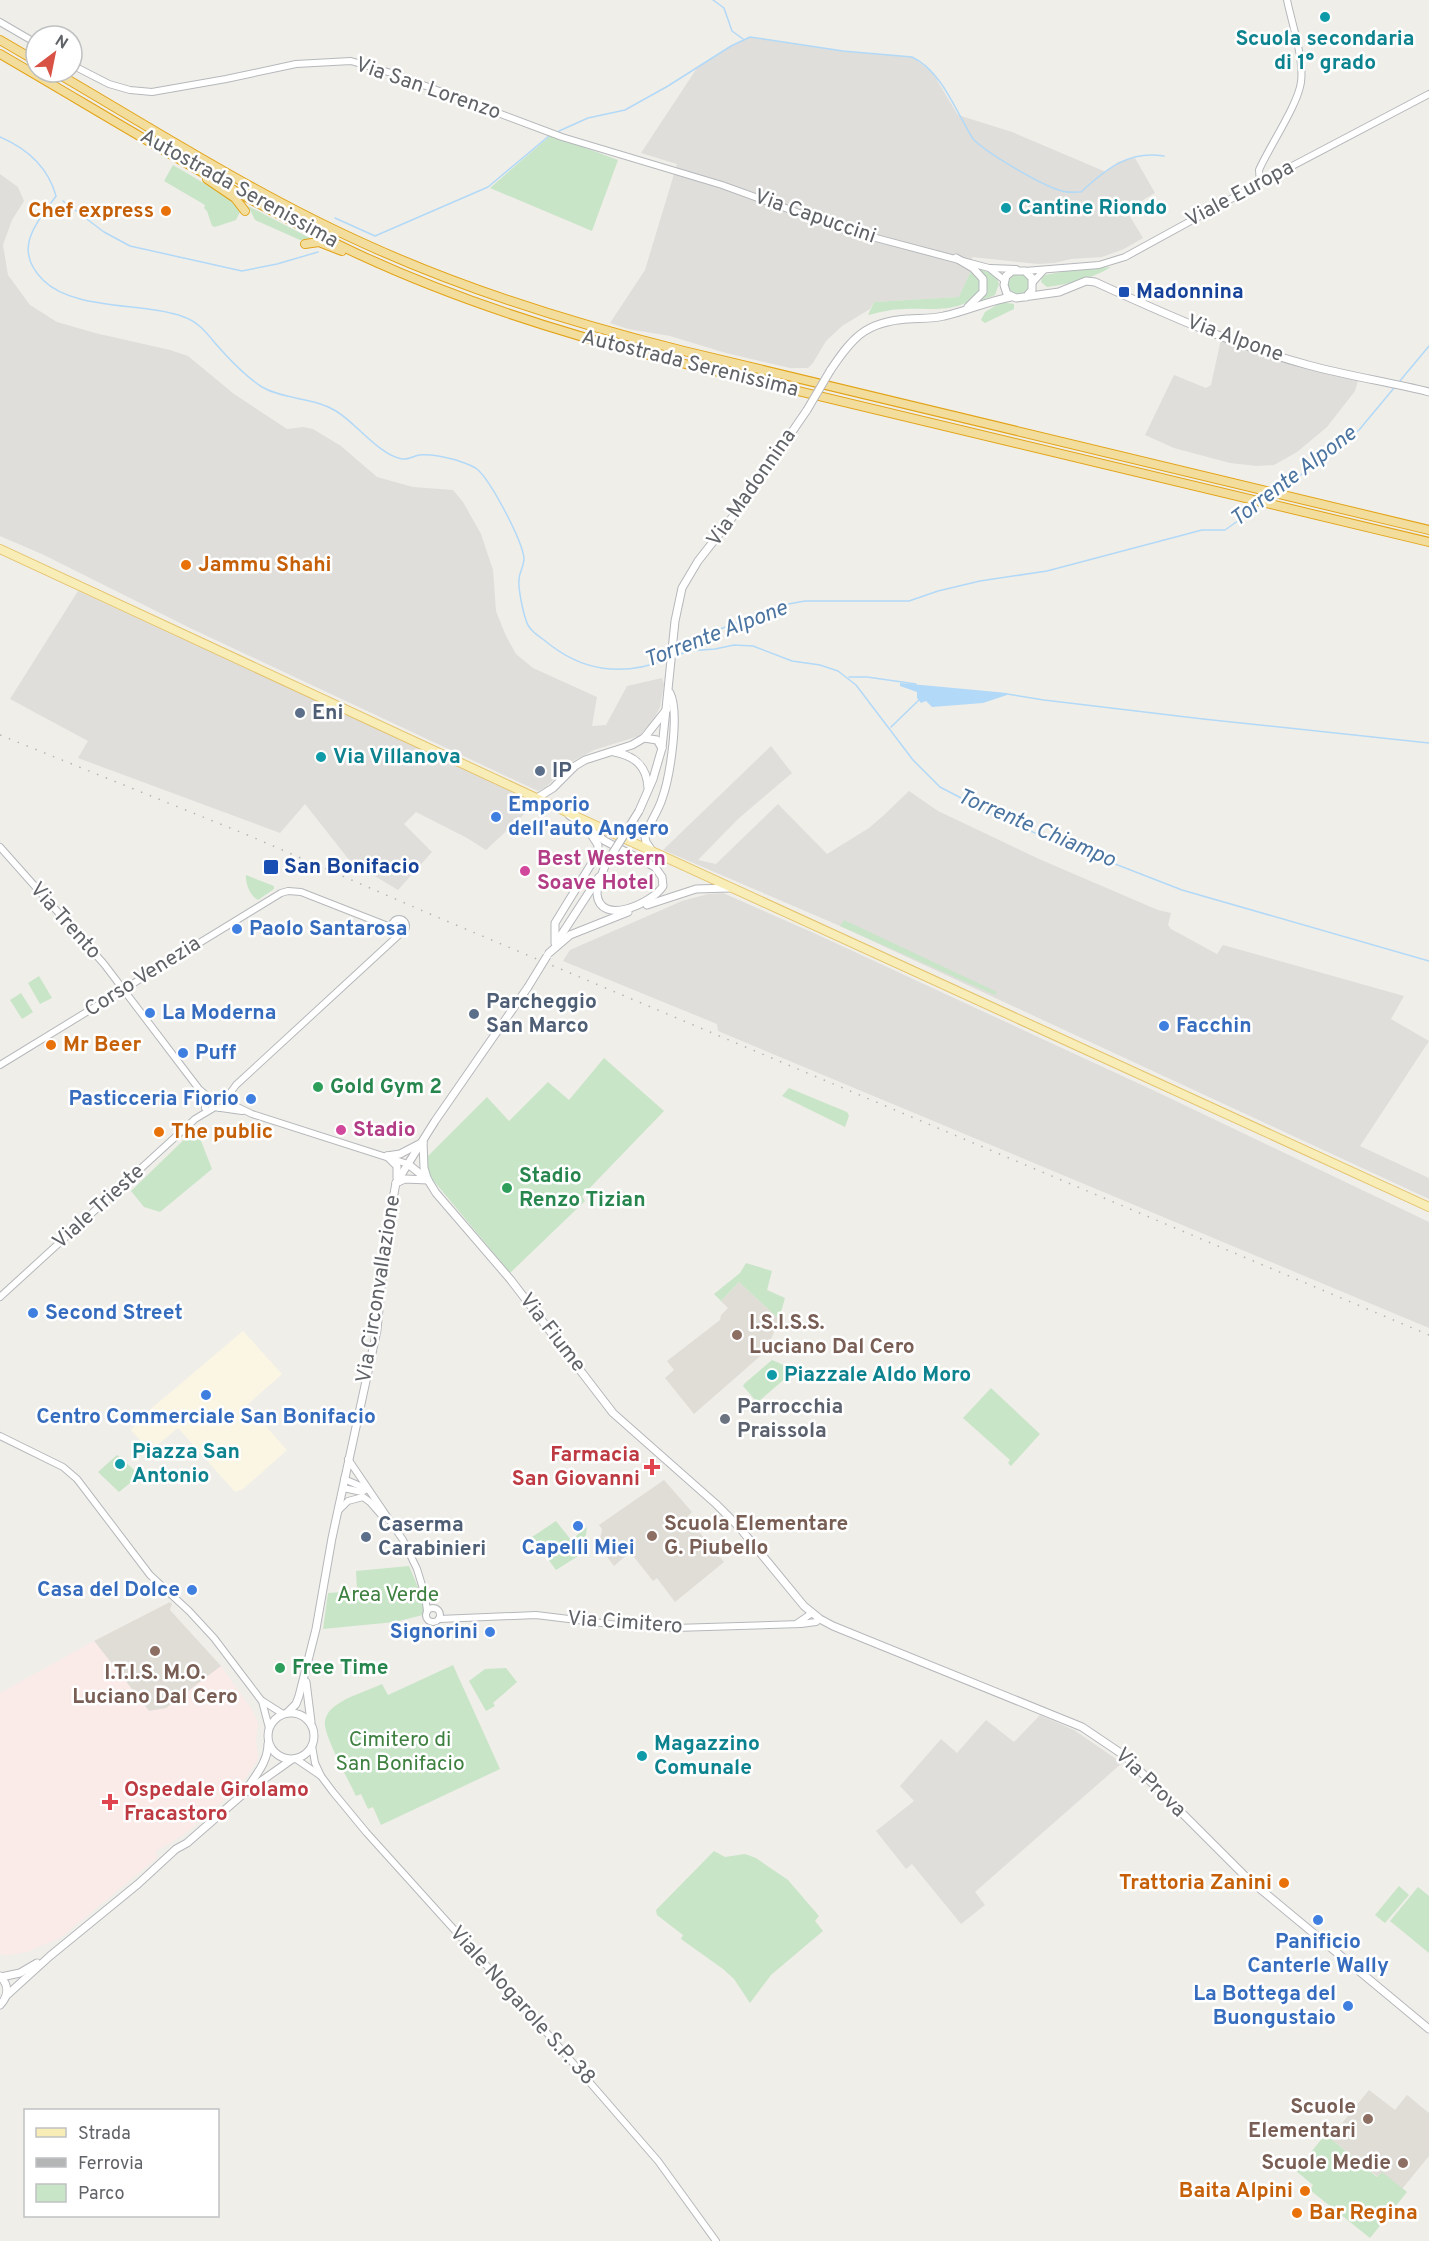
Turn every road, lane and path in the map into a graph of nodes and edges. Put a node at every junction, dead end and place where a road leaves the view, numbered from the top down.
1 (1287, 0) edge
2 (0, 22) edge
3 (24, 36) edge
4 (0, 40) edge
5 (0, 54) edge
6 (24, 54) edge
7 (84, 71) edge
8 (76, 84) edge
9 (1429, 94) edge
10 (642, 161) joint
11 (188, 163) junction
12 (1260, 183) junction
13 (245, 210) dead end
14 (305, 244) dead end
15 (363, 256) junction
16 (956, 258) junction
17 (989, 268) junction
18 (1016, 269) junction
19 (1044, 270) junction
20 (1025, 271) junction
21 (1004, 282) junction
22 (1033, 283) junction
23 (1047, 293) junction
24 (1011, 297) junction
25 (1026, 297) junction
26 (993, 300) junction
27 (960, 312) junction
28 (1426, 391) edge
29 (1429, 530) edge
30 (1429, 542) edge
31 (0, 549) edge
32 (669, 691) junction
33 (667, 709) junction
34 (666, 721) joint
35 (644, 738) junction
36 (662, 748) junction
37 (612, 752) junction
38 (553, 788) junction
39 (648, 792) junction
40 (537, 798) junction
41 (553, 806) junction
42 (562, 810) junction
43 (586, 828) junction
44 (0, 847) edge
45 (654, 852) junction
46 (607, 862) junction
47 (732, 888) junction
48 (576, 914) junction
49 (371, 920) junction
50 (396, 921) junction
51 (587, 928) junction
52 (393, 929) junction
53 (401, 933) junction
54 (555, 943) junction
55 (387, 947) junction
56 (548, 955) junction
57 (123, 989) junction
58 (0, 1065) edge
59 (195, 1082) junction
60 (236, 1085) junction
61 (199, 1089) junction
62 (226, 1099) junction
63 (216, 1102) junction
64 (205, 1108) junction
65 (243, 1109) junction
66 (198, 1118) junction
67 (423, 1142) junction
68 (387, 1156) junction
69 (408, 1164) junction
70 (428, 1180) junction
71 (396, 1184) junction
72 (1429, 1208) edge
73 (0, 1297) edge
74 (0, 1436) edge
75 (348, 1459) junction
76 (344, 1484) junction
77 (367, 1489) junction
78 (338, 1510) junction
79 (387, 1517) junction
80 (425, 1595) junction
81 (427, 1611) junction
82 (438, 1613) junction
83 (812, 1613) junction
84 (820, 1619) junction
85 (796, 1624) junction
86 (305, 1677) junction
87 (261, 1700) junction
88 (285, 1714) junction
89 (312, 1727) junction
90 (269, 1728) junction
91 (268, 1743) junction
92 (312, 1746) junction
93 (294, 1760) junction
94 (321, 1776) junction
95 (243, 1794) junction
96 (50, 1956) junction
97 (1, 1977) edge
98 (6, 1996) junction
99 (0, 2005) edge
100 (1429, 2029) edge
101 (716, 2241) edge

1 - 12 street
2 - 3 street
4 - 6 highway
5 - 11 highway, Autostrada Serenissima
7 - 10 street, Via San Lorenzo
8 - 29 highway, Autostrada Serenissima
9 - 12 street, Viale Europa
10 - 16 street, Via Capuccini
11 - 13 highway
11 - 15 highway, Autostrada Serenissima
12 - 19 street, Viale Europa
14 - 15 highway
15 - 30 highway, Autostrada Serenissima
16 - 17 street, Via Capuccini
16 - 27 main road
17 - 18 street, Via Capuccini
17 - 21 street, Via Capuccini
18 - 20 main road
18 - 21 main road
19 - 20 street, Viale Europa
19 - 22 street
20 - 22 main road
21 - 24 main road
21 - 26 main road
22 - 23 main road
22 - 25 main road
23 - 25 main road, Via Alpone
23 - 28 main road, Via Alpone
24 - 25 main road
24 - 26 main road, Via Madonnina
26 - 27 main road, Via Madonnina
27 - 32 main road, Via Madonnina, bridge
31 - 40 main road
32 - 33 main road, Via Madonnina
32 - 45 main road
33 - 34 main road, Via Madonnina
33 - 35 main road
34 - 36 main road, Via Circonvallazione
35 - 36 main road
35 - 37 main road
36 - 39 main road, Via Circonvallazione
37 - 38 main road
37 - 39 main road
38 - 40 main road
38 - 41 main road
39 - 46 main road, Via Circonvallazione, bridge
40 - 41 main road
41 - 42 main road
42 - 43 main road
42 - 45 main road
43 - 46 main road
43 - 54 main road
44 - 57 street, Via Trento
45 - 47 main road
46 - 48 main road, Via Circonvallazione
47 - 51 main road
47 - 72 main road
48 - 51 main road
48 - 54 main road, Via Circonvallazione
49 - 50 street
49 - 52 street
49 - 57 street, Corso Venezia
50 - 52 street
50 - 53 street
51 - 56 main road
52 - 53 street
52 - 55 street, Viale Trieste
53 - 55 street, Viale Trieste
54 - 56 main road, Via Circonvallazione
55 - 60 street, Viale Trieste
56 - 67 main road, Via Circonvallazione, bridge
57 - 58 street, Corso Venezia
57 - 59 street, Via Trento
59 - 61 street, Via Trento
59 - 63 street, Via Trento
60 - 62 street, Viale Trieste
60 - 63 street, Viale Trieste
61 - 63 street, Via Trento
61 - 64 street
62 - 63 street, Viale Trieste
62 - 65 street, Via Fiume
63 - 64 street, Viale Trieste
63 - 65 street, Via Fiume
63 - 66 street, Viale Trieste
64 - 66 street, Viale Trieste
65 - 68 street, Via Fiume
66 - 73 street, Viale Trieste
67 - 68 main road
67 - 69 main road, Via Circonvallazione
67 - 70 main road
68 - 69 street, Via Fiume
68 - 71 main road
69 - 70 main road, Via Fiume
69 - 71 main road, Via Circonvallazione
70 - 71 main road
70 - 83 main road, Via Fiume
71 - 75 main road, Via Circonvallazione
74 - 87 street
75 - 76 main road, Via Circonvallazione
75 - 77 street
76 - 77 street
76 - 78 main road, Via Circonvallazione
77 - 79 street
78 - 79 street
78 - 86 main road, Via Circonvallazione
79 - 80 street
80 - 81 street
80 - 82 street
81 - 82 street, Via Cimitero
81 - 82 street
82 - 85 street, Via Cimitero
83 - 84 main road, Via Fiume
83 - 85 street
84 - 85 street, Via Cimitero
84 - 100 main road, Via Prova
86 - 88 main road, Via Circonvallazione
86 - 89 main road, Via Circonvallazione
87 - 88 street
87 - 90 street
88 - 89 main road
88 - 90 main road
89 - 92 main road
90 - 91 main road
91 - 93 main road
91 - 95 main road
92 - 93 main road
92 - 94 street
93 - 94 street
93 - 95 main road
94 - 101 street, Viale Nogarole S.P. 38
95 - 96 main road
96 - 97 main road
96 - 98 main road
97 - 98 main road
98 - 99 main road

